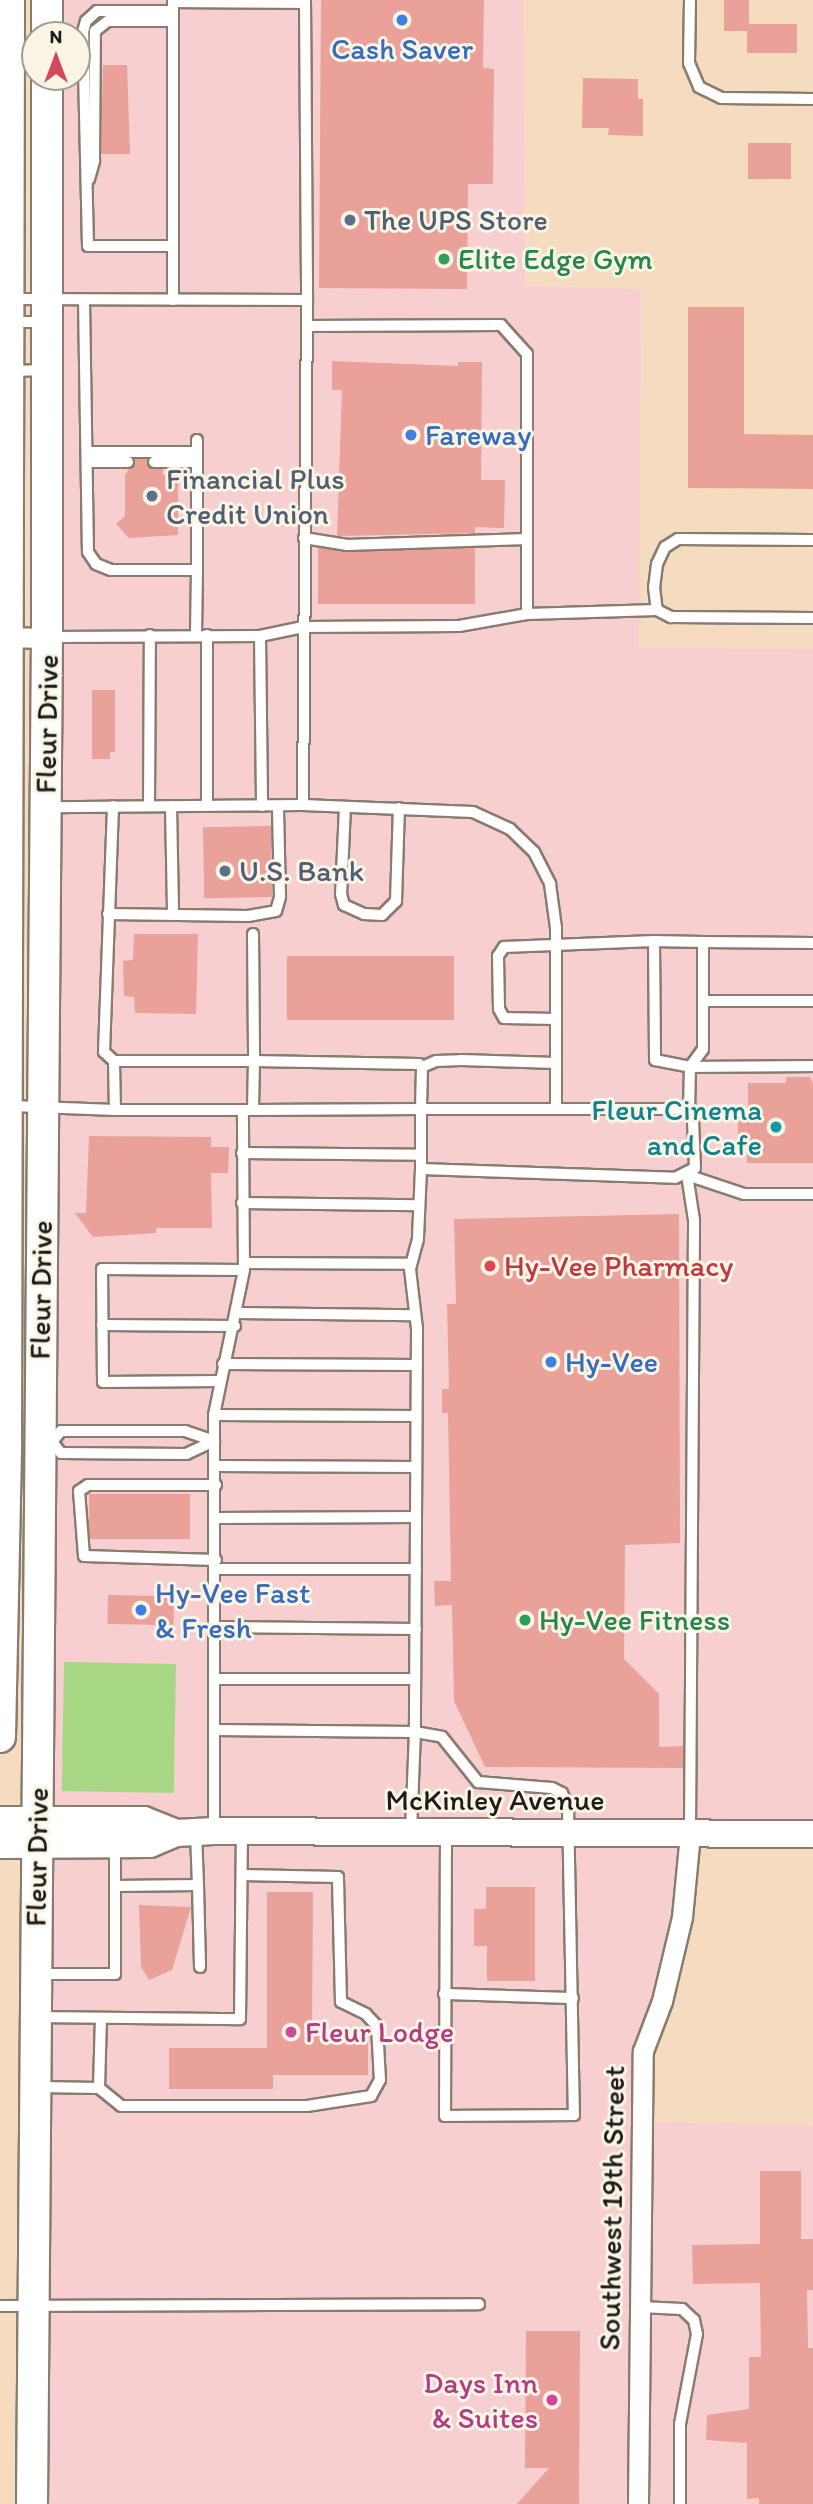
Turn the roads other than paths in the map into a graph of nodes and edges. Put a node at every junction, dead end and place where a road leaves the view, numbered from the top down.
1 (9, 0) edge
2 (47, 0) edge
3 (690, 0) edge
4 (304, 1) edge
5 (173, 8) edge
6 (47, 21) edge
7 (47, 91) edge
8 (813, 99) edge
9 (4, 109) edge
10 (173, 246) junction
11 (84, 300) junction
12 (173, 300) junction
13 (307, 300) junction
14 (49, 311) junction
15 (5, 315) edge
16 (307, 326) junction
17 (48, 370) junction
18 (4, 371) edge
19 (197, 440) dead end
20 (88, 457) junction
21 (197, 457) junction
22 (128, 462) dead end
23 (154, 462) dead end
24 (4, 478) edge
25 (304, 538) junction
26 (527, 539) junction
27 (813, 540) edge
28 (197, 570) junction
29 (657, 610) junction
30 (527, 614) junction
31 (813, 618) edge
32 (303, 627) junction
33 (150, 635) junction
34 (202, 635) junction
35 (260, 636) junction
36 (3, 637) edge
37 (47, 638) junction
38 (303, 805) junction
39 (113, 806) junction
40 (149, 806) junction
41 (171, 806) junction
42 (207, 806) junction
43 (262, 806) junction
44 (278, 806) junction
45 (46, 807) junction
46 (345, 807) junction
47 (399, 808) junction
48 (3, 870) edge
49 (108, 914) junction
50 (173, 915) junction
51 (253, 934) dead end
52 (654, 941) junction
53 (556, 942) junction
54 (704, 942) junction
55 (813, 943) edge
56 (704, 1001) junction
57 (813, 1001) edge
58 (556, 1018) junction
59 (114, 1061) junction
60 (254, 1061) junction
61 (556, 1063) junction
62 (813, 1066) edge
63 (422, 1067) junction
64 (690, 1067) junction
65 (43, 1105) junction
66 (5, 1106) junction
67 (421, 1109) junction
68 (556, 1109) junction
69 (115, 1110) junction
70 (248, 1110) junction
71 (688, 1112) junction
72 (242, 1153) junction
73 (421, 1155) junction
74 (421, 1169) junction
75 (687, 1175) junction
76 (813, 1194) edge
77 (242, 1203) junction
78 (418, 1205) junction
79 (410, 1264) junction
80 (244, 1266) junction
81 (238, 1313) junction
82 (414, 1315) junction
83 (102, 1325) junction
84 (235, 1326) junction
85 (223, 1364) junction
86 (417, 1366) junction
87 (219, 1381) junction
88 (214, 1415) junction
89 (416, 1416) junction
90 (214, 1441) junction
91 (29, 1442) junction
92 (216, 1466) junction
93 (416, 1467) junction
94 (216, 1485) junction
95 (416, 1517) junction
96 (216, 1518) junction
97 (216, 1564) junction
98 (416, 1569) junction
99 (216, 1627) junction
100 (416, 1629) junction
101 (215, 1679) junction
102 (415, 1679) junction
103 (214, 1730) junction
104 (415, 1732) junction
105 (0, 1737) edge
106 (0, 1820) edge
107 (242, 1831) junction
108 (195, 1832) junction
109 (411, 1832) junction
110 (37, 1833) junction
111 (446, 1833) junction
112 (570, 1833) junction
113 (813, 1834) edge
114 (690, 1835) junction
115 (115, 1844) junction
116 (0, 1845) edge
117 (242, 1875) junction
118 (198, 1885) junction
119 (115, 1886) junction
120 (200, 1967) dead end
121 (36, 1975) junction
122 (444, 1994) junction
123 (573, 1998) junction
124 (35, 2017) junction
125 (101, 2018) junction
126 (34, 2087) junction
127 (99, 2088) junction
128 (479, 2304) dead end
129 (0, 2305) edge
130 (33, 2305) junction
131 (640, 2307) junction
132 (32, 2504) edge
133 (638, 2504) edge
134 (680, 2504) edge

1 - 9 main road, Fleur Drive
2 - 6 main road
3 - 8 lane
4 - 5 lane
4 - 13 lane
5 - 10 lane
5 - 10 lane
7 - 14 main road, Fleur Drive
9 - 15 main road, Fleur Drive
10 - 12 lane
11 - 12 lane
11 - 14 lane
11 - 20 lane
12 - 13 lane
13 - 16 lane
14 - 15 lane
14 - 15 lane
14 - 17 main road, Fleur Drive
15 - 18 main road, Fleur Drive
16 - 25 lane
16 - 26 lane
17 - 18 lane
17 - 37 main road, Fleur Drive
18 - 24 main road, Fleur Drive
19 - 21 lane
20 - 21 lane
20 - 22 lane
20 - 28 lane
21 - 23 lane
21 - 28 lane
24 - 36 main road, Fleur Drive
25 - 26 lane
25 - 32 lane
26 - 30 lane
27 - 29 lane
28 - 34 lane
29 - 30 lane
29 - 31 lane
30 - 32 lane
32 - 35 lane
32 - 38 lane
33 - 34 lane
33 - 37 lane
33 - 40 lane
34 - 35 lane
34 - 42 lane
35 - 43 lane
36 - 37 street
36 - 48 main road, Fleur Drive
37 - 45 main road, Fleur Drive
38 - 44 lane
38 - 46 lane
39 - 40 lane
39 - 45 lane
39 - 49 lane
40 - 41 lane
41 - 42 lane
41 - 50 lane
42 - 43 lane
43 - 44 lane
44 - 50 lane
45 - 65 main road, Fleur Drive
46 - 47 lane
46 - 47 lane
47 - 53 lane
48 - 66 main road, Fleur Drive
49 - 50 lane
49 - 59 lane
51 - 60 lane
52 - 53 lane
52 - 54 lane
52 - 64 lane
53 - 58 lane
53 - 58 lane
54 - 55 lane
54 - 56 lane
56 - 57 lane
56 - 64 lane
58 - 61 lane
59 - 60 lane
59 - 69 lane
60 - 63 lane
60 - 70 lane
61 - 63 lane
61 - 68 lane
62 - 64 lane
63 - 67 lane
64 - 71 lane
65 - 66 lane
65 - 69 lane
65 - 91 main road, Fleur Drive
66 - 91 main road, Fleur Drive
67 - 68 lane
67 - 70 lane
67 - 73 lane
68 - 71 lane
69 - 70 lane
70 - 72 lane
71 - 75 lane
72 - 73 lane
72 - 77 lane
73 - 74 lane
74 - 75 lane
74 - 78 lane
75 - 76 lane
75 - 114 lane
77 - 78 lane
77 - 80 lane
78 - 79 lane
79 - 80 lane
79 - 82 lane
80 - 81 lane
80 - 83 lane
81 - 82 lane
81 - 84 lane
82 - 86 lane
83 - 84 lane
83 - 87 lane
84 - 85 lane
85 - 86 lane
85 - 87 lane
86 - 89 lane
87 - 88 lane
88 - 89 lane
88 - 90 lane
89 - 93 lane
90 - 91 lane
90 - 91 lane
90 - 92 lane
91 - 105 main road, Fleur Drive
91 - 110 main road, Fleur Drive
92 - 93 lane
92 - 94 lane
93 - 95 lane
94 - 96 lane
94 - 97 lane
95 - 96 lane
95 - 98 lane
96 - 97 lane
97 - 98 lane
97 - 99 lane
98 - 100 lane
99 - 100 lane
99 - 101 lane
100 - 102 lane
101 - 102 lane
101 - 103 lane
102 - 104 lane
103 - 104 lane
103 - 108 lane
104 - 109 lane
104 - 112 lane
106 - 110 main road, McKinley Avenue
107 - 108 main road, McKinley Avenue
107 - 109 main road, McKinley Avenue
107 - 117 lane
108 - 110 main road, McKinley Avenue
108 - 115 main road, McKinley Avenue
108 - 118 lane
109 - 111 main road, McKinley Avenue
110 - 115 main road, McKinley Avenue
110 - 116 main road, McKinley Avenue
110 - 121 main road, Fleur Drive
111 - 112 main road, McKinley Avenue
111 - 122 lane
112 - 114 main road, McKinley Avenue
112 - 123 lane
113 - 114 main road, McKinley Avenue
114 - 131 street, Southwest 19th Street
115 - 119 lane
117 - 125 lane
117 - 127 lane
118 - 119 lane
118 - 120 lane
119 - 121 lane
121 - 124 main road, Fleur Drive
122 - 123 lane
122 - 123 lane
124 - 125 lane
124 - 126 main road, Fleur Drive
125 - 127 lane
126 - 127 lane
126 - 130 main road, Fleur Drive
128 - 130 lane
129 - 130 lane
130 - 132 main road, Fleur Drive
131 - 133 street, Southwest 19th Street
131 - 134 lane

